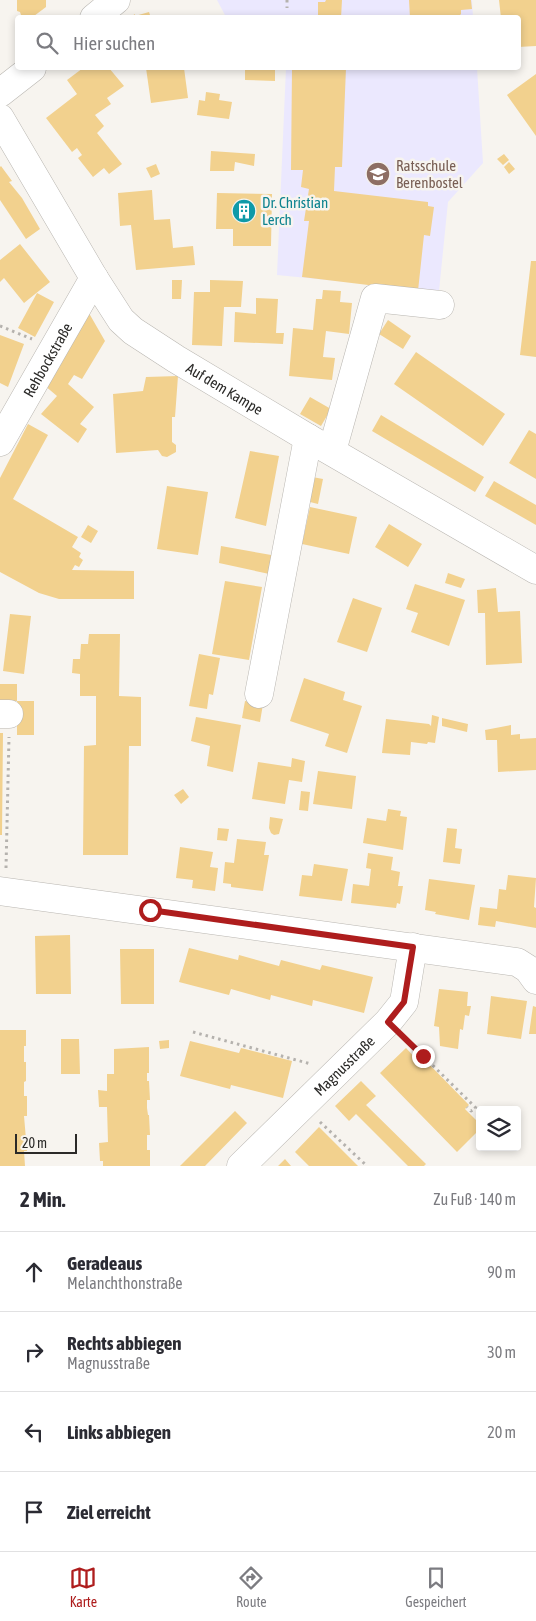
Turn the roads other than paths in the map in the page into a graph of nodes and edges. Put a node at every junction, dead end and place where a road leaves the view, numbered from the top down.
1 (116, 0) edge
2 (98, 15) edge
3 (29, 70) edge
4 (0, 93) edge
5 (0, 118) edge
6 (94, 278) junction
7 (440, 305) dead end
8 (308, 438) junction
9 (0, 442) edge
10 (332, 451) junction
11 (536, 570) edge
12 (259, 694) dead end
13 (2, 891) edge
14 (413, 947) junction
15 (536, 980) edge
16 (241, 1166) edge

1 - 2 street
3 - 4 street
5 - 6 street, Auf dem Kampe
6 - 8 street, Auf dem Kampe
6 - 9 street, Rehbockstraße
7 - 10 street
8 - 10 street, Auf dem Kampe
8 - 12 street
10 - 11 street, Auf dem Kampe
13 - 14 street
14 - 15 street
14 - 16 street, Magnusstraße

